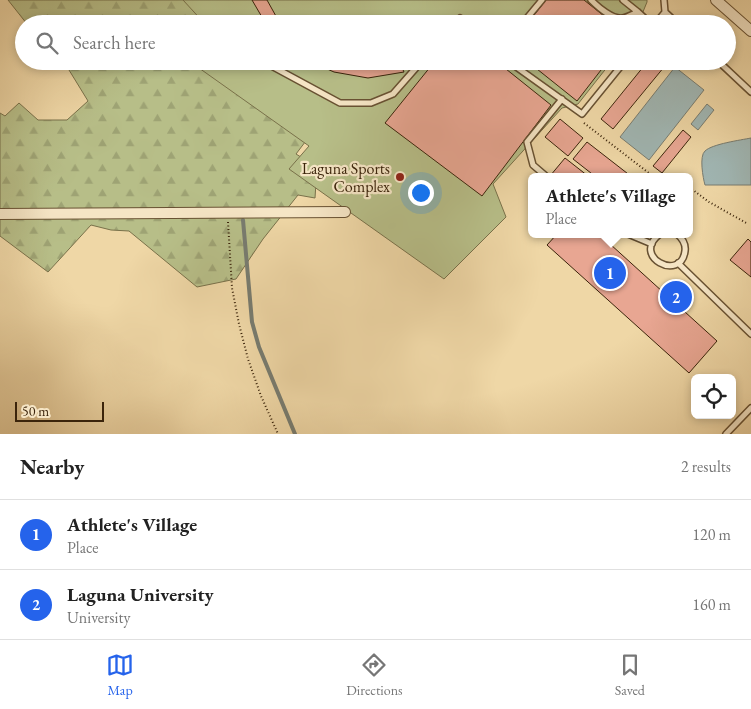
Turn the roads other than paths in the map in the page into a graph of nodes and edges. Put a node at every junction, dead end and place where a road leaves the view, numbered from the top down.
1 (542, 0) edge
2 (591, 0) edge
3 (623, 0) edge
4 (664, 0) edge
5 (716, 0) edge
6 (638, 12) junction
7 (665, 12) junction
8 (530, 15) edge
9 (611, 15) edge
10 (630, 15) edge
11 (641, 15) edge
12 (662, 15) edge
13 (668, 15) edge
14 (733, 15) edge
15 (736, 18) edge
16 (751, 31) edge
17 (277, 70) edge
18 (414, 70) edge
19 (521, 70) edge
20 (618, 70) edge
21 (728, 70) edge
22 (751, 92) edge
23 (562, 99) junction
24 (542, 173) edge
25 (345, 212) dead end
26 (0, 214) edge
27 (638, 238) edge
28 (655, 238) edge
29 (681, 238) edge
30 (652, 244) junction
31 (678, 263) junction
32 (751, 324) edge
33 (746, 329) junction
34 (751, 334) edge
35 (751, 408) edge
36 (726, 434) edge

1 - 8 lane
2 - 9 lane
3 - 6 lane
4 - 7 lane
5 - 14 street
6 - 10 lane
6 - 11 lane
7 - 12 lane
7 - 13 lane
15 - 16 street
17 - 18 lane
19 - 23 lane
20 - 23 lane
21 - 22 lane
23 - 24 lane
25 - 26 street
27 - 30 lane
28 - 30 lane
29 - 31 lane
30 - 31 lane
31 - 33 lane
32 - 33 lane
33 - 34 lane
35 - 36 lane

